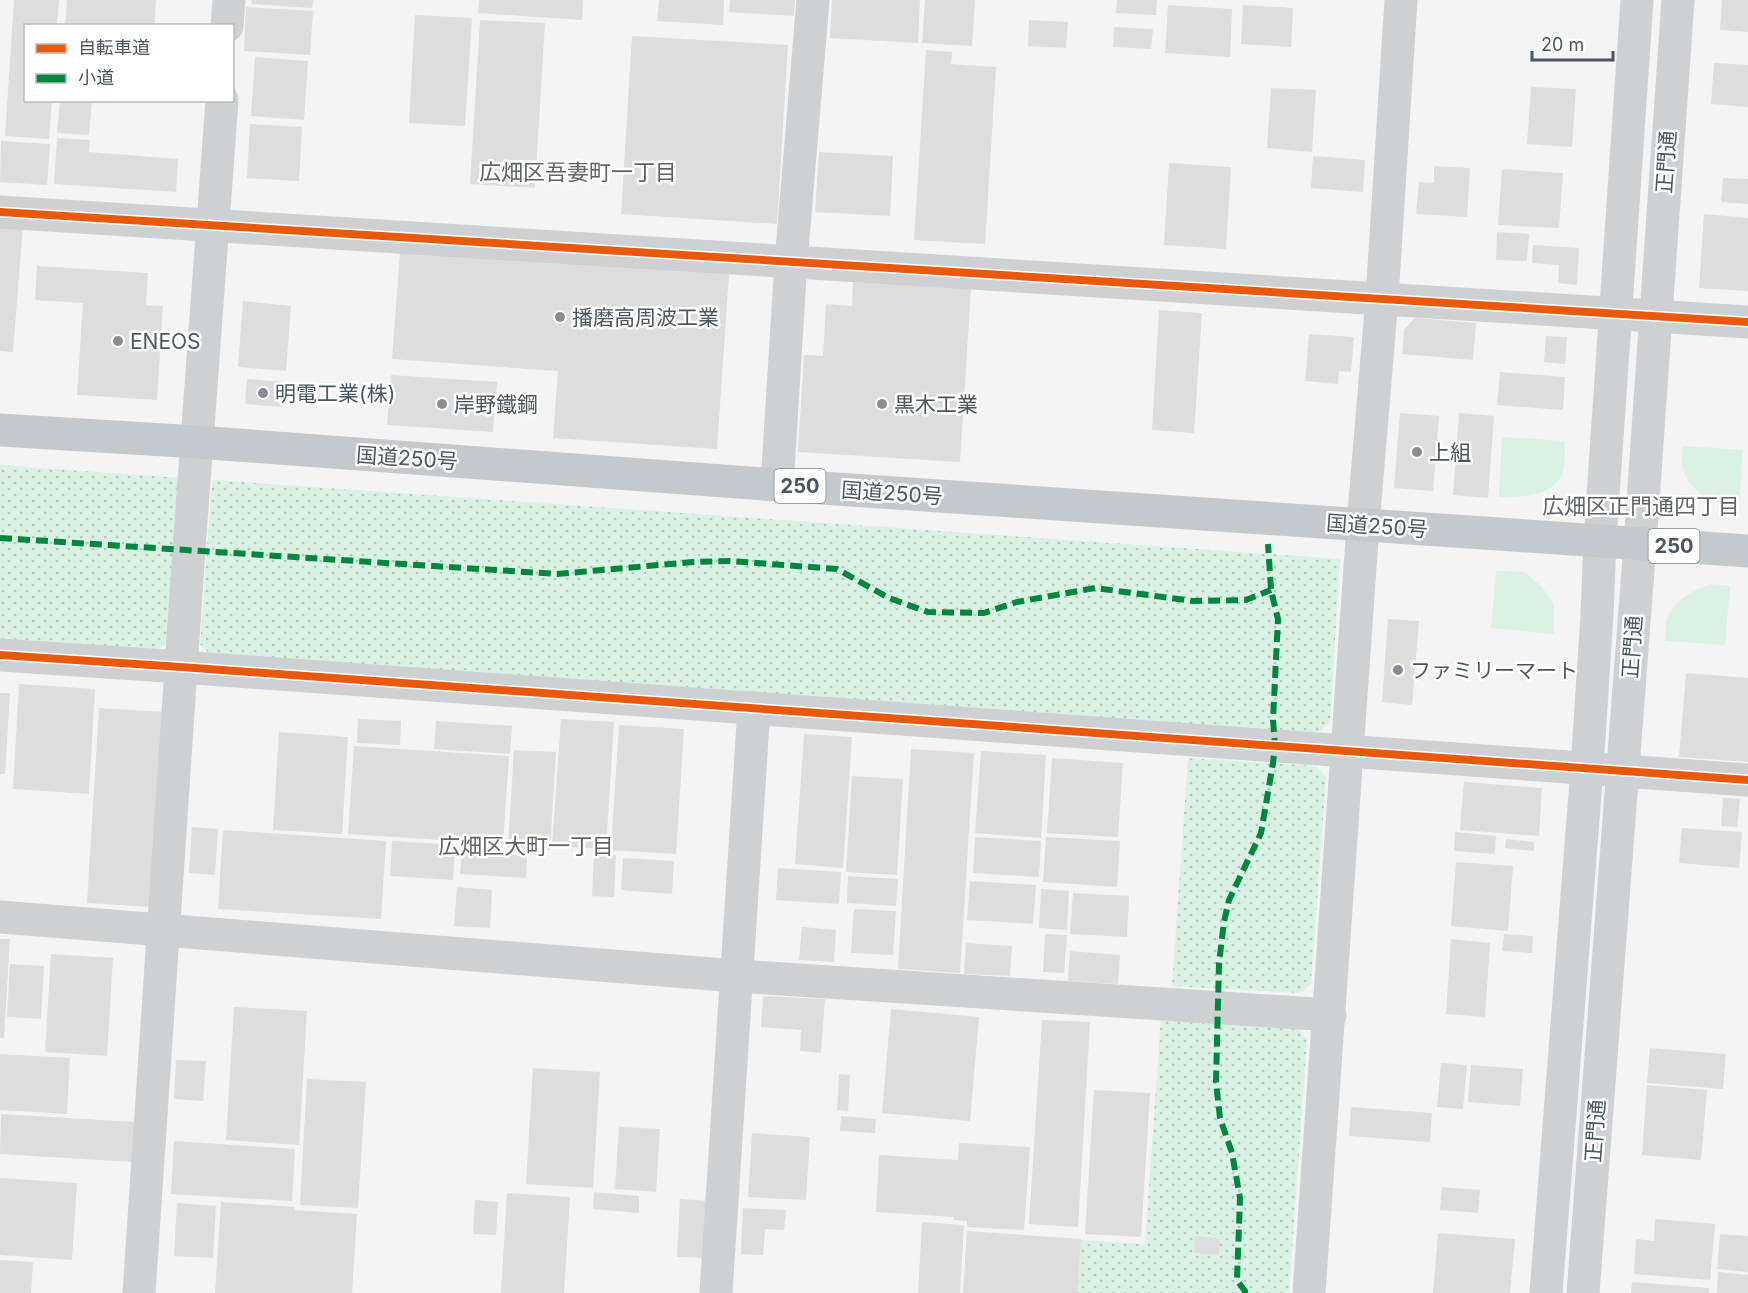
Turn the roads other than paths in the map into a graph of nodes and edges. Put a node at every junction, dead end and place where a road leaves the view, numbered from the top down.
1 (229, 0) edge
2 (813, 0) edge
3 (1401, 0) edge
4 (1637, 0) edge
5 (1678, 0) edge
6 (227, 24) edge
7 (222, 102) edge
8 (0, 212) edge
9 (213, 226) junction
10 (791, 262) junction
11 (1382, 298) junction
12 (1616, 313) junction
13 (1656, 315) junction
14 (1748, 322) edge
15 (0, 430) edge
16 (196, 442) junction
17 (777, 485) junction
18 (1363, 525) junction
19 (1600, 540) junction
20 (1640, 544) junction
21 (1748, 551) edge
22 (0, 656) edge
23 (181, 667) junction
24 (754, 708) junction
25 (1348, 751) junction
26 (1587, 768) junction
27 (1623, 771) junction
28 (1748, 780) edge
29 (0, 916) edge
30 (164, 931) junction
31 (737, 976) junction
32 (1329, 1015) junction
33 (139, 1293) edge
34 (716, 1293) edge
35 (1309, 1293) edge
36 (1546, 1293) edge
37 (1583, 1293) edge

1 - 6 street
2 - 10 street
3 - 11 street
4 - 12 street, 正門通
5 - 13 street, 正門通
7 - 9 street
8 - 9 street
9 - 10 street
9 - 16 street
10 - 11 street
10 - 17 street
11 - 12 street
11 - 18 street
12 - 13 street
12 - 19 street, 正門通
13 - 14 street
13 - 20 street, 正門通
15 - 16 highway, 国道250号 / 250
16 - 17 highway, 国道250号 / 250
16 - 23 street
17 - 18 highway, 国道250号 / 250
18 - 19 highway, 国道250号 / 250
18 - 25 street
19 - 20 highway, 国道250号 / 250
19 - 26 street, 正門通
20 - 21 highway, 国道250号 / 250
20 - 27 street, 正門通
22 - 23 street
23 - 24 street
23 - 30 street
24 - 25 street
24 - 31 street
25 - 26 street
25 - 32 street
26 - 27 street
26 - 36 street, 正門通
27 - 28 street
27 - 37 street, 正門通
29 - 30 street
30 - 31 street
30 - 33 street
31 - 32 street
31 - 34 street
32 - 35 street

